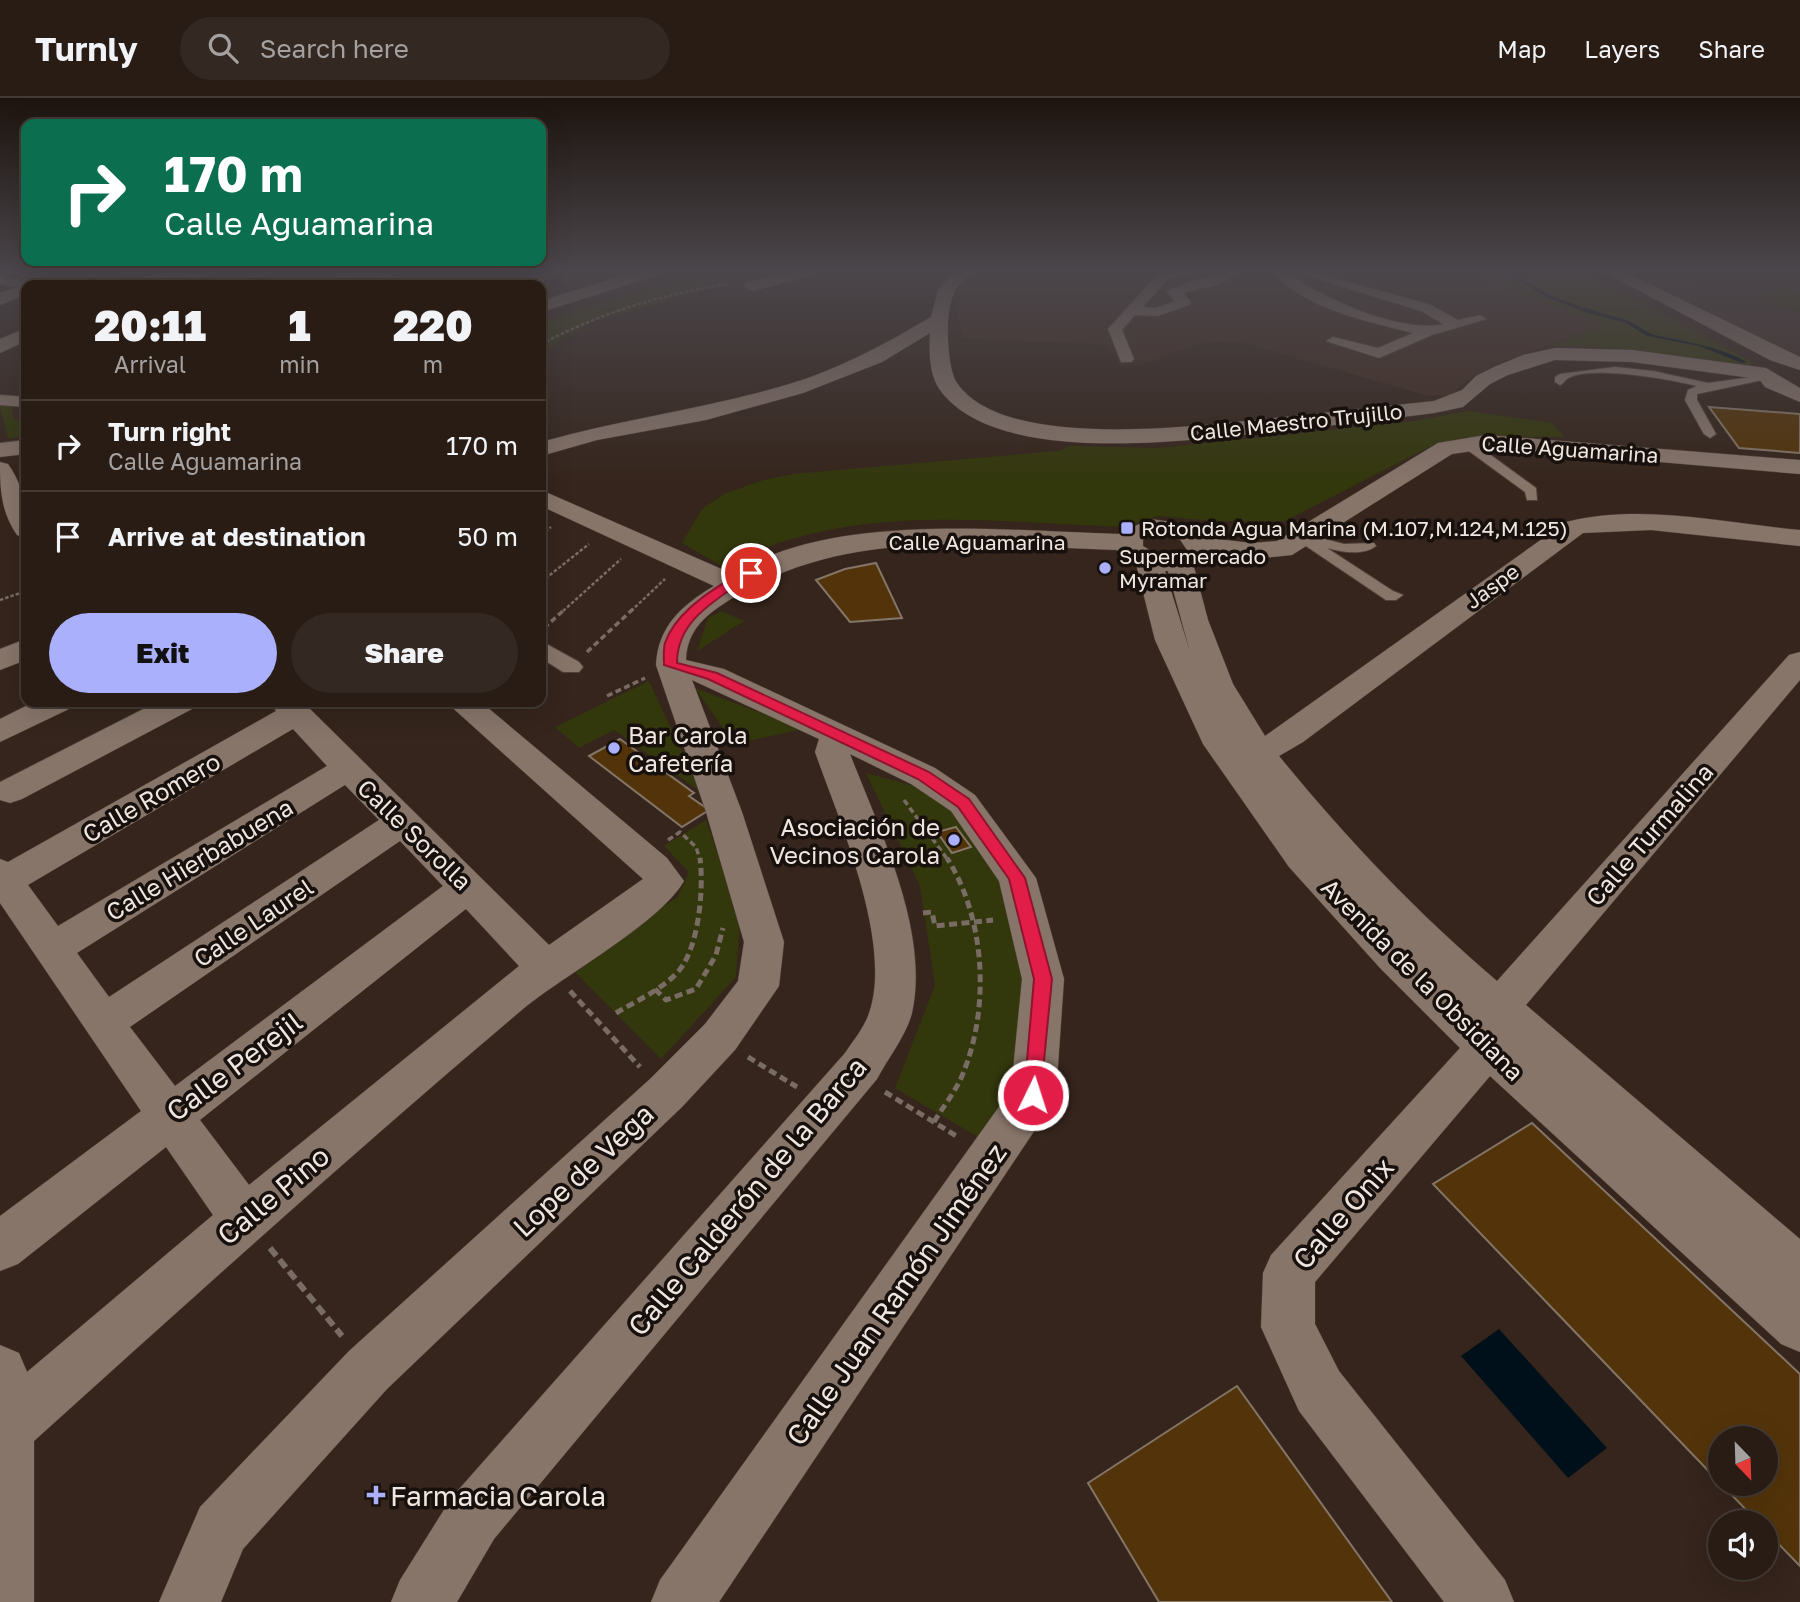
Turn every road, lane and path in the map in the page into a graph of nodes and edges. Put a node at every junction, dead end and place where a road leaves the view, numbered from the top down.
1 (903, 341) edge
2 (940, 341) edge
3 (1119, 341) edge
4 (1333, 341) dead end
5 (1406, 341) edge
6 (1713, 341) edge
7 (1748, 341) edge
8 (0, 357) edge
9 (875, 358) junction
10 (21, 359) edge
11 (1126, 359) dead end
12 (926, 363) junction
13 (1800, 365) edge
14 (1769, 373) junction
15 (1560, 382) dead end
16 (1714, 382) junction
17 (1796, 395) edge
18 (0, 400) edge
19 (21, 402) edge
20 (1710, 434) dead end
21 (1466, 443) junction
22 (21, 448) edge
23 (546, 448) edge
24 (0, 450) edge
25 (1800, 467) edge
26 (0, 469) edge
27 (1532, 497) dead end
28 (546, 499) edge
29 (21, 518) edge
30 (608, 527) junction
31 (1302, 537) junction
32 (1800, 538) edge
33 (640, 542) junction
34 (1369, 546) dead end
35 (1164, 552) junction
36 (668, 576) dead end
37 (546, 578) edge
38 (731, 583) junction
39 (21, 593) edge
40 (1396, 595) dead end
41 (0, 600) edge
42 (546, 627) edge
43 (21, 650) edge
44 (546, 651) edge
45 (0, 661) edge
46 (1800, 661) edge
47 (671, 665) junction
48 (571, 667) joint
49 (607, 696) dead end
50 (48, 707) edge
51 (171, 707) edge
52 (291, 707) edge
53 (468, 707) edge
54 (0, 732) edge
55 (836, 736) junction
56 (1259, 753) junction
57 (347, 769) junction
58 (10, 791) dead end
59 (902, 798) dead end
60 (404, 821) junction
61 (682, 835) dead end
62 (3, 877) edge
63 (469, 886) junction
64 (918, 913) dead end
65 (971, 920) junction
66 (724, 922) dead end
67 (51, 949) junction
68 (554, 975) junction
69 (655, 989) junction
70 (616, 1013) dead end
71 (103, 1023) junction
72 (1493, 1028) junction
73 (740, 1052) dead end
74 (641, 1069) dead end
75 (877, 1088) dead end
76 (807, 1093) dead end
77 (169, 1116) junction
78 (934, 1122) junction
79 (968, 1143) dead end
80 (244, 1218) junction
81 (0, 1247) edge
82 (284, 1265) dead end
83 (1800, 1272) edge
84 (328, 1317) dead end
85 (1800, 1325) edge
86 (0, 1372) edge
87 (6, 1428) junction
88 (3, 1602) edge
89 (191, 1602) edge
90 (422, 1602) edge
91 (682, 1602) edge
92 (1483, 1602) edge

1 - 9 street
2 - 12 street, Calle Maestro Trujillo
3 - 11 street
4 - 5 street
6 - 14 street
7 - 13 street
8 - 10 street
9 - 12 street
9 - 23 street
12 - 16 street, Calle Maestro Trujillo
13 - 14 street, Calle Maestro Trujillo
14 - 16 street, Calle Maestro Trujillo
14 - 17 street
15 - 16 lane
16 - 17 lane
16 - 20 lane
18 - 19 street
21 - 25 street, Calle Aguamarina
21 - 27 lane
21 - 31 street, Calle Aguamarina
22 - 24 street
26 - 29 street
28 - 30 street
30 - 33 street
30 - 37 path
31 - 34 lane
31 - 35 street, Calle Aguamarina
31 - 40 lane
32 - 56 street, Jaspe
33 - 38 street
33 - 42 path
35 - 38 street, Calle Aguamarina
35 - 56 street, Avenida de la Obsidiana
35 - 72 street, Avenida de la Obsidiana
36 - 48 path
38 - 47 street, Calle Aguamarina
39 - 41 path
43 - 45 street
44 - 48 street
46 - 72 street, Calle Turmalina
47 - 49 path
47 - 55 street, Calle Juan Ramón Jiménez
47 - 89 street, Lope de Vega
50 - 54 street
51 - 58 street
52 - 57 street, Calle Sorolla
52 - 62 street, Calle Romero
53 - 68 street, Calle Pino
55 - 90 street, Calle Calderón de la Barca
55 - 91 street, Calle Juan Ramón Jiménez
56 - 72 street, Avenida de la Obsidiana
57 - 60 street, Calle Sorolla
57 - 67 street, Calle Hierbabuena
59 - 65 path
60 - 63 street, Calle Sorolla
60 - 71 street, Calle Laurel
61 - 69 path
62 - 67 street
63 - 68 street, Calle Sorolla
63 - 77 street, Calle Perejil
64 - 65 path
65 - 78 path
66 - 69 path
67 - 71 street
68 - 74 path
68 - 80 street, Calle Pino
69 - 70 path
71 - 77 street
72 - 83 street, Avenida de la Obsidiana
72 - 85 street, Avenida de la Obsidiana
72 - 92 street, Calle Onix
73 - 76 path
75 - 78 path
77 - 80 street
77 - 81 street, Calle Perejil
78 - 79 path
80 - 87 street, Calle Pino
82 - 84 path
86 - 87 street
87 - 88 street

